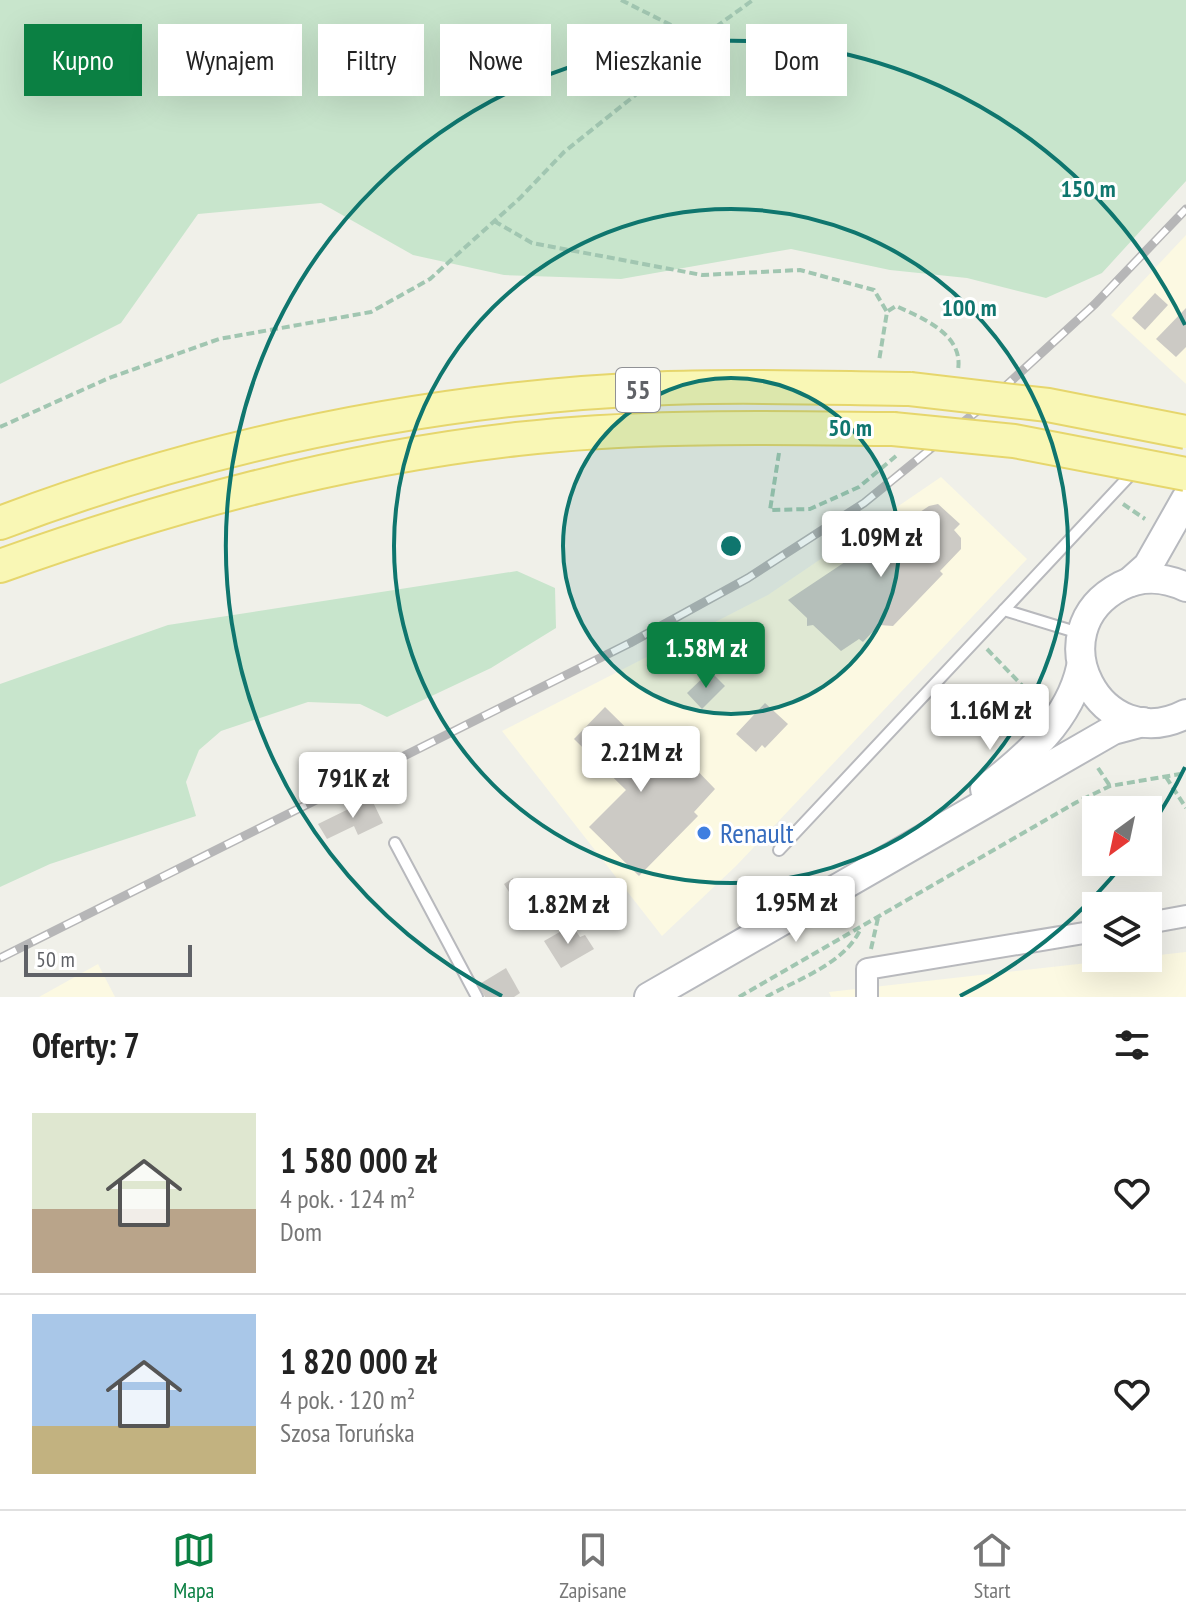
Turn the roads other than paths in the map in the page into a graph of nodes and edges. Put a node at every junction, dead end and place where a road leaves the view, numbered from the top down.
1 (1186, 415) edge
2 (1175, 435) edge
3 (1154, 449) dead end
4 (1186, 474) edge
5 (1186, 499) edge
6 (0, 523) edge
7 (0, 566) edge
8 (1130, 582) junction
9 (1186, 587) edge
10 (1004, 610) junction
11 (1081, 634) junction
12 (1081, 667) junction
13 (1186, 714) edge
14 (1143, 722) junction
15 (395, 843) dead end
16 (916, 843) junction
17 (779, 850) dead end
18 (1186, 916) edge
19 (1162, 920) edge
20 (1082, 933) edge
21 (477, 997) edge
22 (649, 997) edge
23 (867, 997) edge

1 - 2 lane
2 - 6 main road, 55, bridge
3 - 10 lane
4 - 7 main road, 55, bridge
5 - 8 main road
8 - 9 main road
8 - 11 main road
10 - 11 lane
10 - 17 lane
11 - 12 main road
12 - 14 main road
12 - 16 main road
13 - 14 main road
14 - 16 main road
15 - 21 lane
16 - 22 main road
18 - 19 street
20 - 23 street

